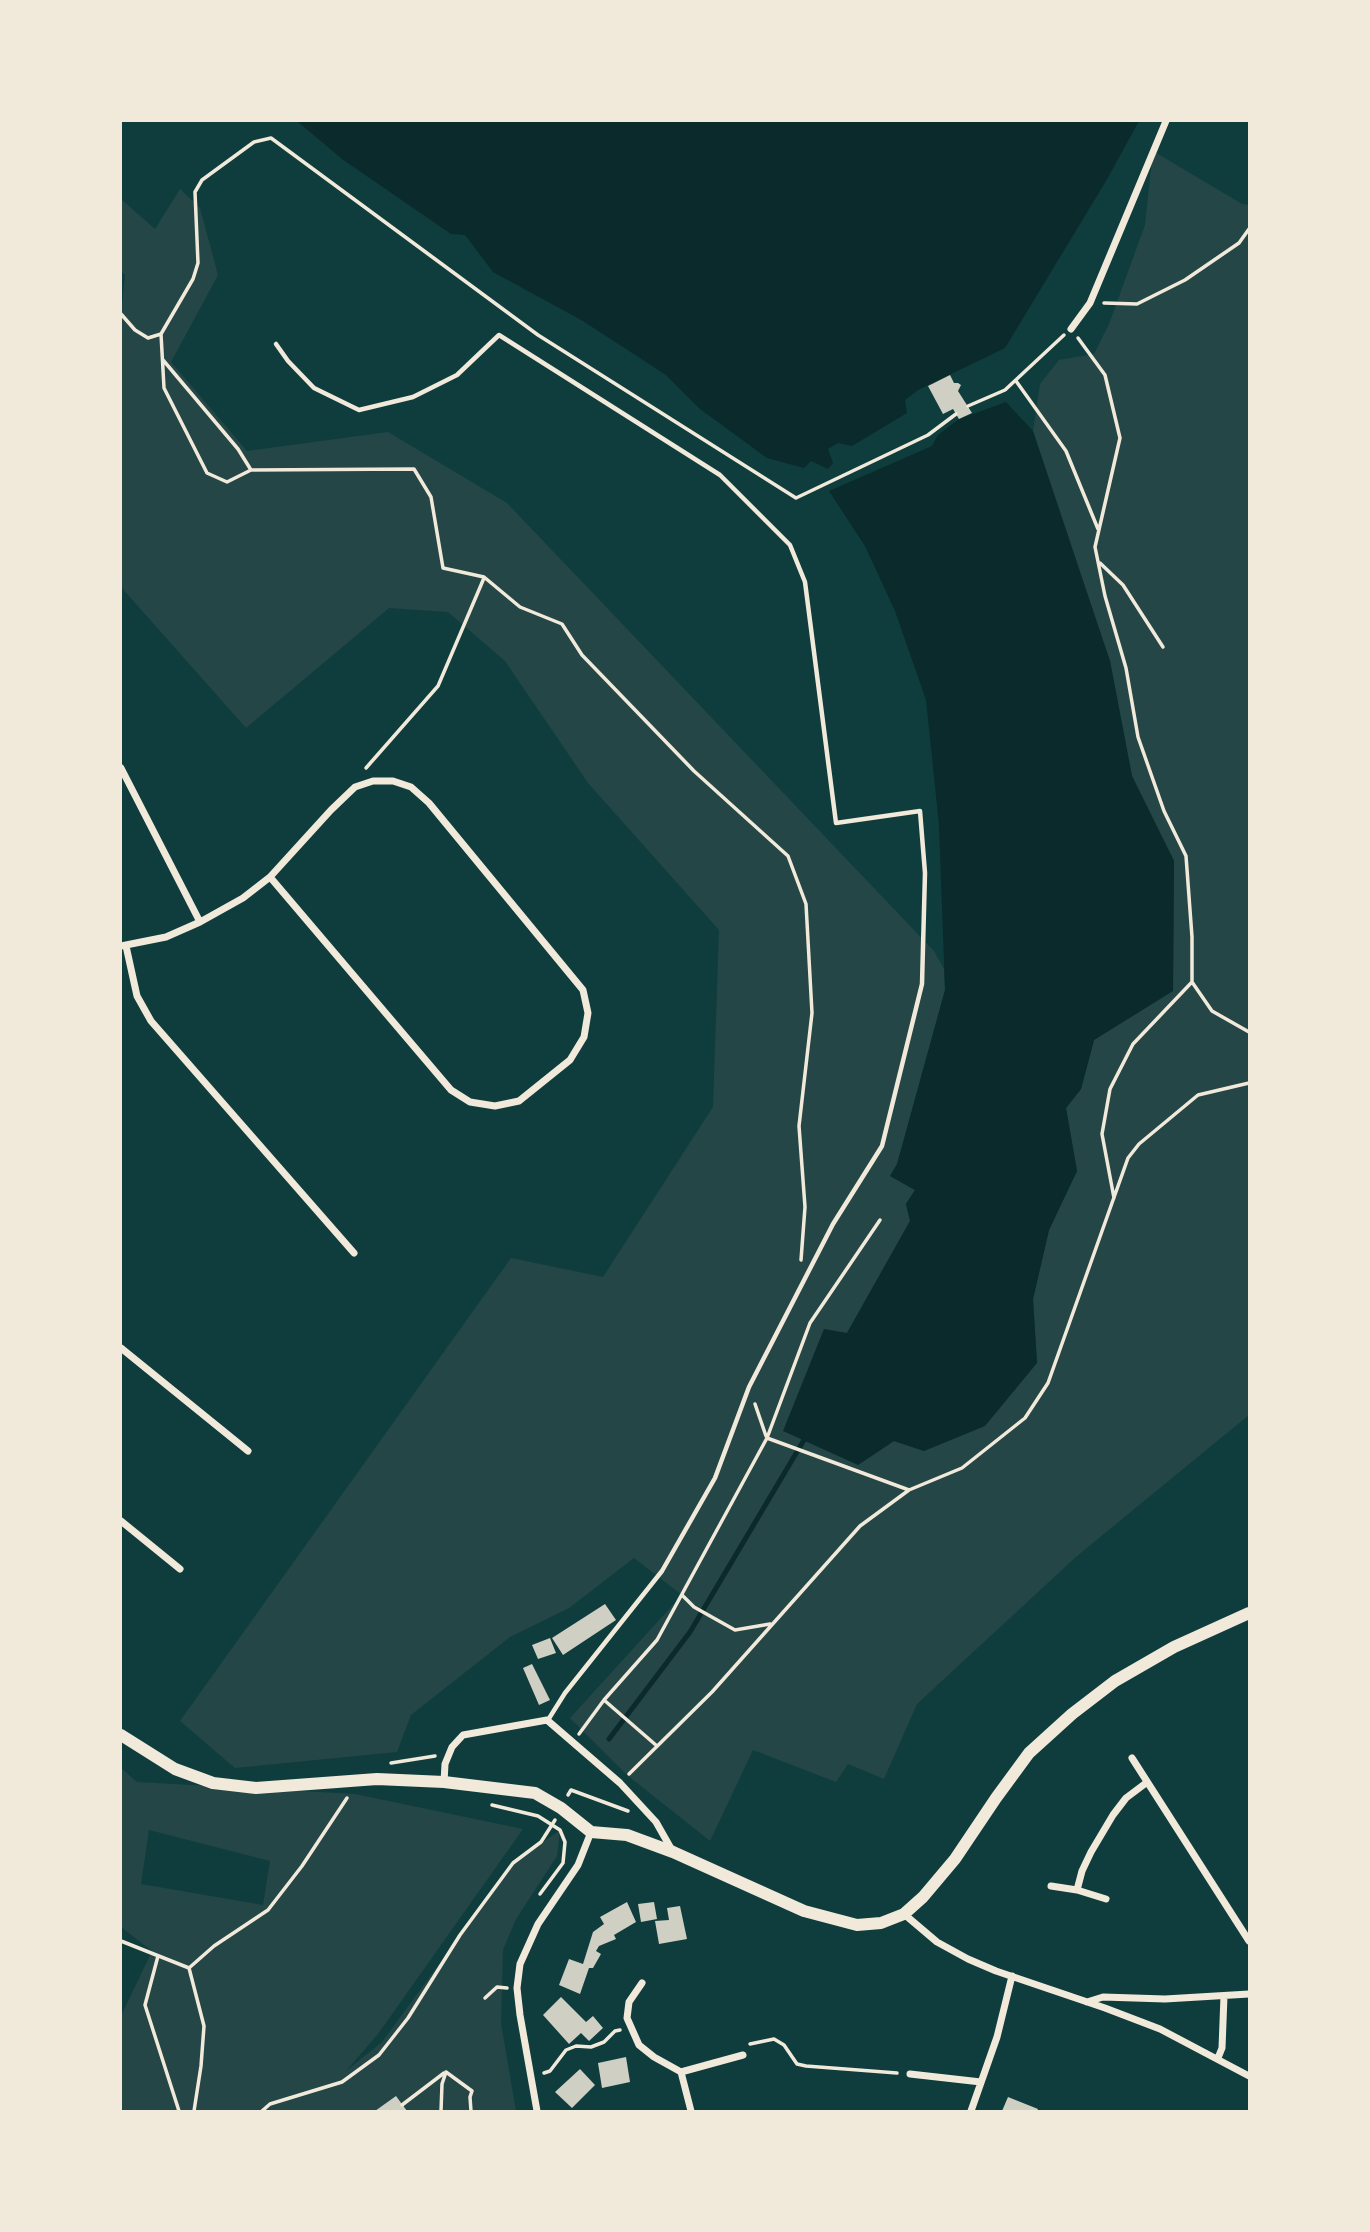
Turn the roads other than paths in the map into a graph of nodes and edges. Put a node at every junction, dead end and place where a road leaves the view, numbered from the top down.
1 (1166, 121) edge
2 (1071, 329) road end
3 (276, 344) dead end
4 (121, 768) edge
5 (270, 877) junction
6 (200, 922) junction
7 (123, 946) edge
8 (354, 1253) dead end
9 (121, 1348) edge
10 (247, 1451) dead end
11 (121, 1521) edge
12 (180, 1569) dead end
13 (1249, 1613) edge
14 (547, 1720) junction
15 (121, 1735) edge
16 (1132, 1758) dead end
17 (444, 1782) junction
18 (1146, 1783) junction
19 (590, 1832) junction
20 (673, 1852) junction
21 (1051, 1885) dead end
22 (1077, 1889) junction
23 (1106, 1899) dead end
24 (904, 1914) junction
25 (1249, 1941) edge
26 (1012, 1976) junction
27 (642, 1983) dead end
28 (1249, 1994) edge
29 (1224, 1996) junction
30 (1087, 2002) junction
31 (743, 2055) road end
32 (1218, 2058) junction
33 (681, 2072) junction
34 (910, 2074) road end
35 (1249, 2076) edge
36 (981, 2082) junction
37 (537, 2111) edge
38 (691, 2111) edge
39 (971, 2111) edge

1 - 2 street
3 - 14 lane
4 - 6 street
5 - 5 street
5 - 6 street
6 - 7 street
7 - 8 street
9 - 10 street
11 - 12 street
13 - 24 street
14 - 17 street
14 - 20 street
15 - 17 street
16 - 18 street
17 - 19 street
18 - 22 street
18 - 25 street
19 - 20 street
19 - 37 street
20 - 24 street
21 - 22 street
22 - 23 street
24 - 26 street
26 - 30 street
26 - 36 street
27 - 33 street
28 - 29 street
29 - 30 street
29 - 32 street
30 - 32 street
31 - 33 street
32 - 35 street
33 - 38 street
34 - 36 street
36 - 39 street

